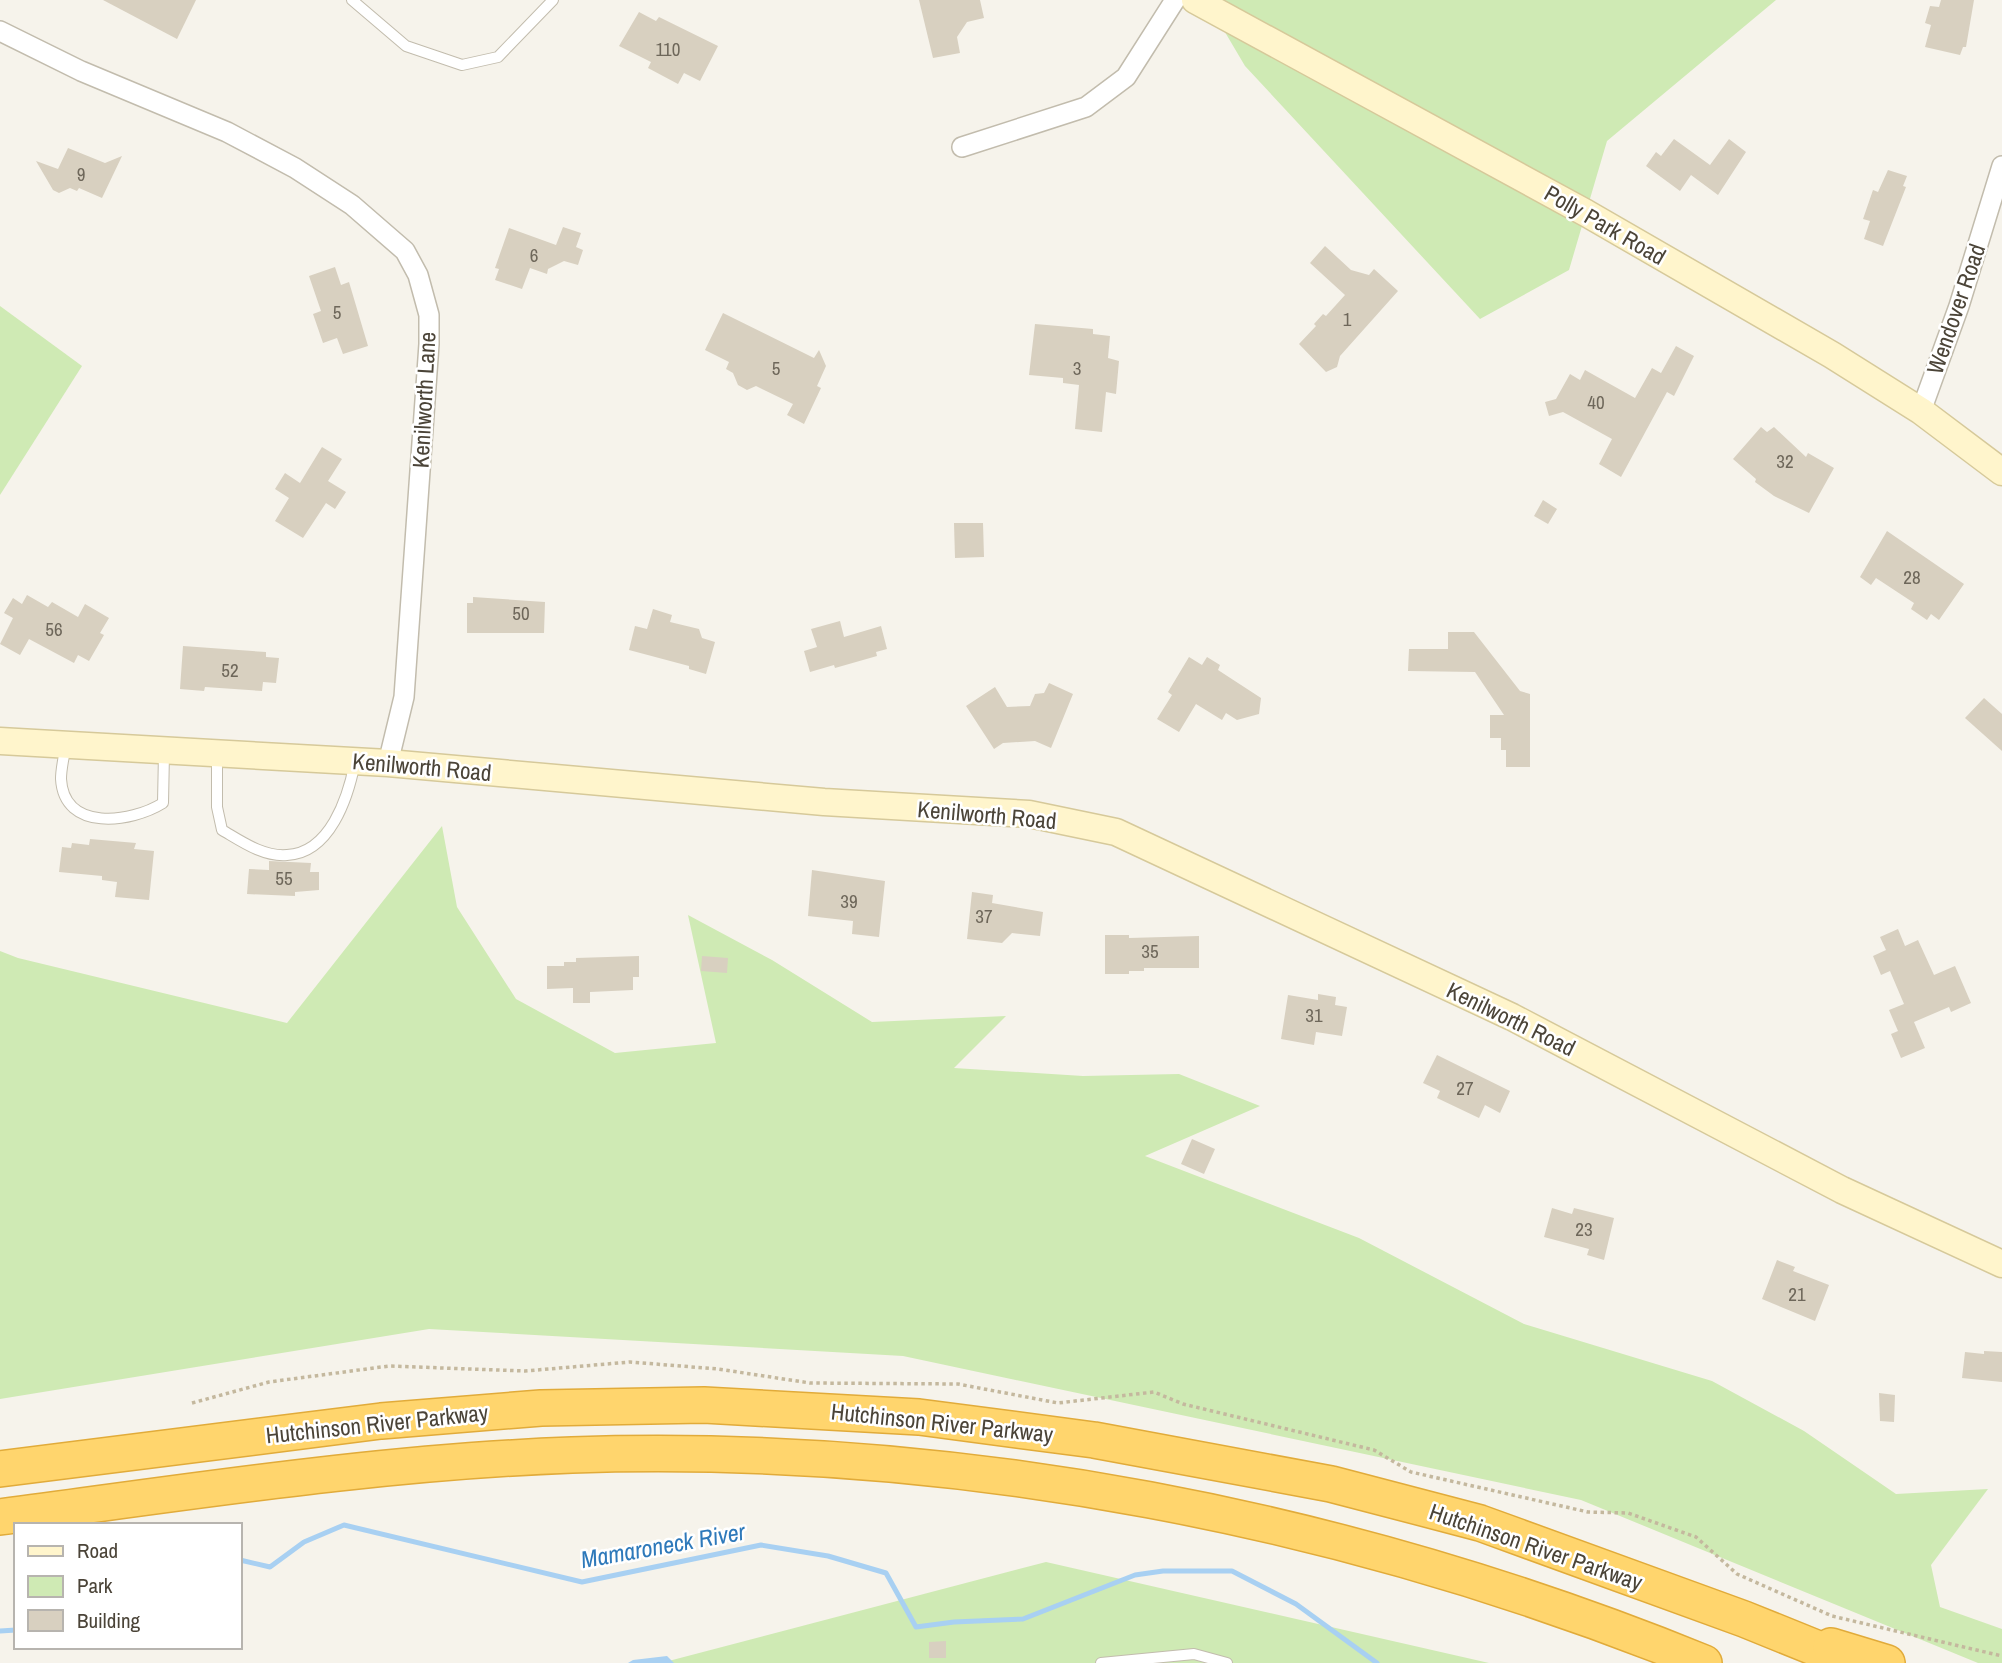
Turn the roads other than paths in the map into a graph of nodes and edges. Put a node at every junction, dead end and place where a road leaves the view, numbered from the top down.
1 (352, 0) edge
2 (553, 0) edge
3 (1175, 0) edge
4 (1195, 0) edge
5 (0, 31) edge
6 (962, 147) dead end
7 (2002, 166) edge
8 (1921, 411) junction
9 (2002, 472) edge
10 (0, 741) edge
11 (66, 745) junction
12 (164, 751) junction
13 (217, 753) junction
14 (355, 761) junction
15 (388, 763) junction
16 (2002, 1264) edge
17 (0, 1469) edge
18 (0, 1517) edge
19 (1569, 1613) junction
20 (1744, 1619) junction
21 (1101, 1663) edge
22 (1227, 1663) edge
23 (1677, 1663) edge
24 (1704, 1663) edge
25 (1853, 1663) edge
26 (1887, 1663) edge

1 - 2 lane
3 - 6 street
4 - 8 street, Polly Park Road
5 - 15 street, Kenilworth Lane
7 - 8 street, Wendover Road
8 - 9 street, Polly Park Road
10 - 11 street, Kenilworth Road
11 - 12 street, Kenilworth Road
11 - 12 lane
12 - 13 street, Kenilworth Road
13 - 14 street, Kenilworth Road
13 - 14 lane
14 - 15 street, Kenilworth Road
15 - 16 street, Kenilworth Road
17 - 20 highway, Hutchinson River Parkway
18 - 19 highway, Hutchinson River Parkway
19 - 23 highway
19 - 24 highway, Hutchinson River Parkway
20 - 25 highway, Hutchinson River Parkway
20 - 26 highway
21 - 22 lane

